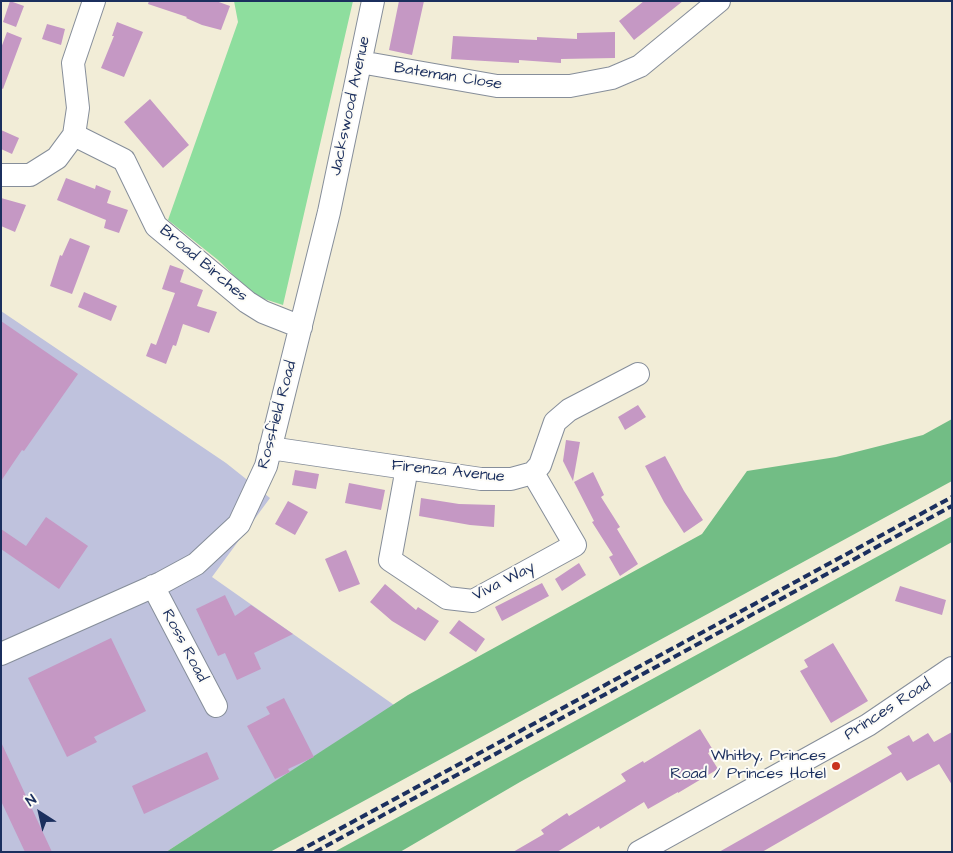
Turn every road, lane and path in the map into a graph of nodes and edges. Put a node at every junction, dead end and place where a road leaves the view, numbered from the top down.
1 (373, 1) edge
2 (87, 3) edge
3 (709, 4) edge
4 (360, 62) junction
5 (74, 135) junction
6 (1, 175) edge
7 (329, 212) joint
8 (301, 327) junction
9 (638, 374) dead end
10 (270, 448) junction
11 (407, 468) junction
12 (533, 473) junction
13 (153, 586) junction
14 (2, 653) edge
15 (952, 668) edge
16 (216, 706) dead end
17 (667, 845) edge
18 (639, 852) edge

1 - 4 street, Jackswood Avenue
2 - 5 street
3 - 4 street, Bateman Close
4 - 7 street, Jackswood Avenue
5 - 6 street
5 - 8 street, Broad Birches
7 - 8 street, Rossfield Road
8 - 10 street, Rossfield Road
9 - 12 street
10 - 11 street, Firenza Avenue
10 - 13 street, Rossfield Road
11 - 12 street, Firenza Avenue
11 - 12 street, Viva Way
13 - 14 street, Rossfield Road
13 - 16 street, Ross Road
15 - 17 street, Princes Road
17 - 18 street, Princes Road

